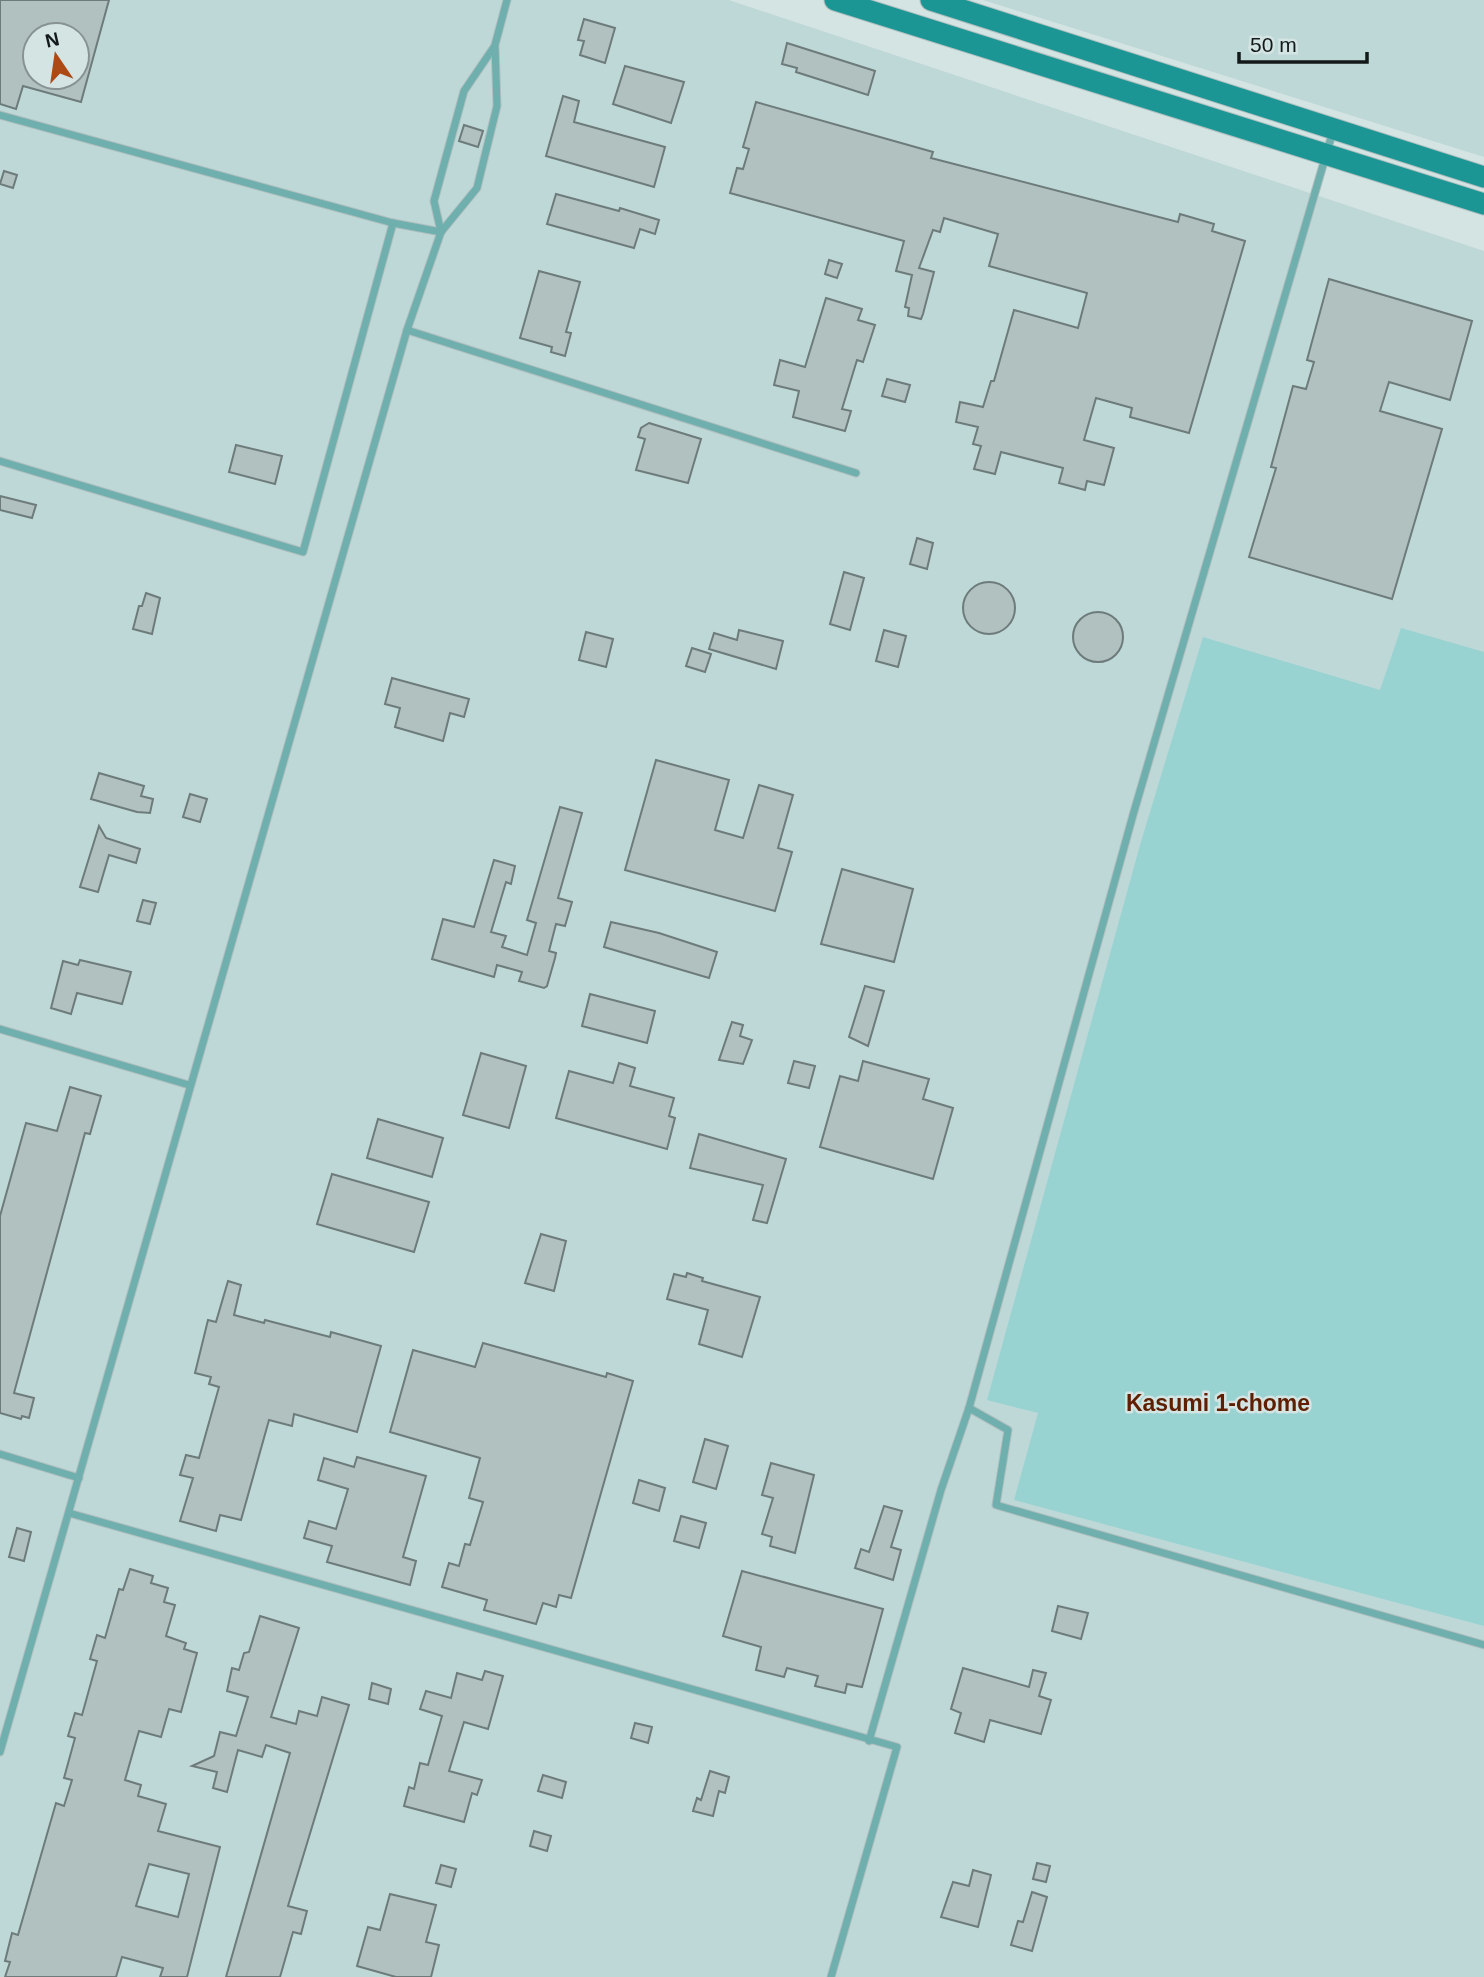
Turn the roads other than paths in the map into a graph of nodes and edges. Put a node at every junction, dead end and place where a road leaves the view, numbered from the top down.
1 (507, 0) edge
2 (835, 0) edge
3 (918, 0) edge
4 (931, 0) edge
5 (912, 24) junction
6 (495, 45) junction
7 (0, 115) edge
8 (1334, 130) junction
9 (1327, 154) junction
10 (1484, 177) edge
11 (1484, 204) edge
12 (393, 223) junction
13 (441, 232) junction
14 (407, 330) junction
15 (0, 461) edge
16 (856, 473) dead end
17 (0, 1029) edge
18 (189, 1085) junction
19 (969, 1408) junction
20 (0, 1454) edge
21 (79, 1478) junction
22 (69, 1513) junction
23 (1484, 1645) edge
24 (869, 1741) junction
25 (0, 1752) edge
26 (831, 1977) edge

1 - 6 lane
2 - 5 street
3 - 5 street
4 - 8 street
5 - 9 street
6 - 13 lane
6 - 13 lane
7 - 12 lane
8 - 9 lane
8 - 10 street
9 - 11 street
9 - 19 lane
12 - 13 lane
12 - 15 lane
13 - 14 lane
14 - 16 lane
14 - 18 lane
17 - 18 lane
18 - 21 lane
19 - 23 lane
19 - 24 lane
20 - 21 lane
21 - 22 lane
22 - 24 lane
22 - 25 lane
24 - 26 lane

